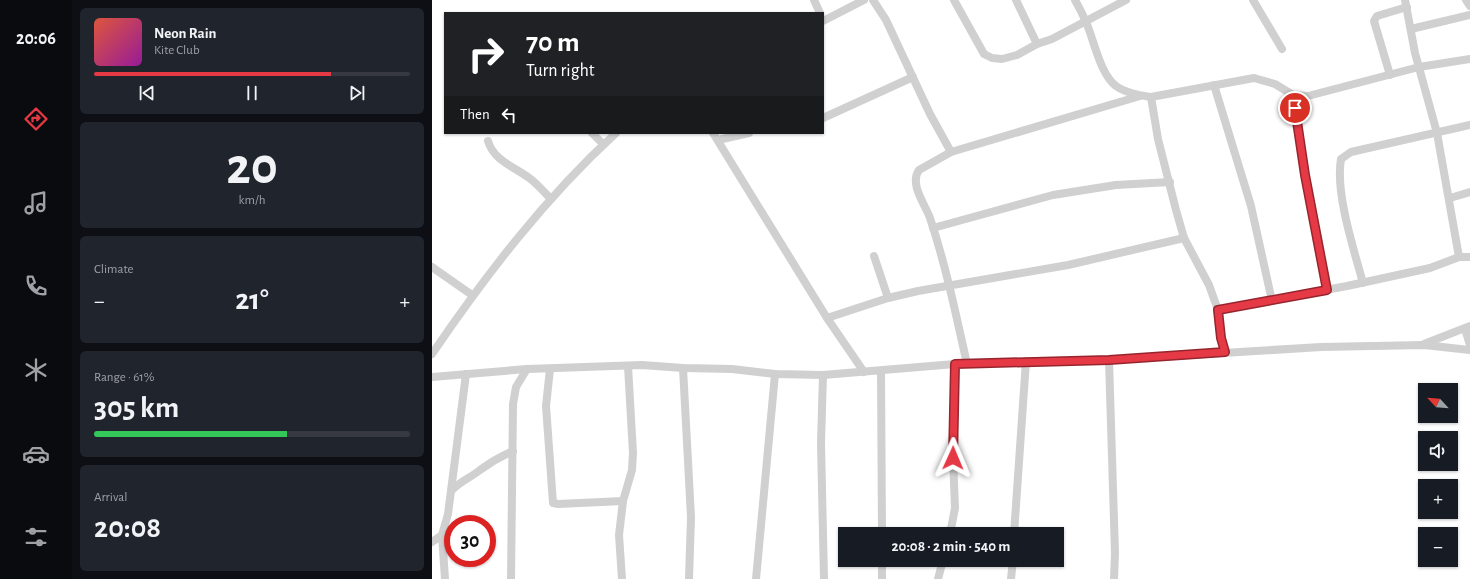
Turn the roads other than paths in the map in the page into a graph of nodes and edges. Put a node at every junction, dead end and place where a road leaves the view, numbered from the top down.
1 (814, 0) edge
2 (864, 0) edge
3 (874, 0) edge
4 (954, 0) edge
5 (1016, 0) edge
6 (1075, 0) edge
7 (1126, 0) edge
8 (1253, 0) edge
9 (1466, 0) edge
10 (1406, 4) edge
11 (1470, 6) edge
12 (820, 12) edge
13 (1470, 15) edge
14 (824, 20) edge
15 (1086, 22) junction
16 (1411, 29) junction
17 (1037, 44) junction
18 (1282, 49) dead end
19 (1470, 58) edge
20 (1419, 67) junction
21 (1390, 75) junction
22 (913, 77) junction
23 (1214, 85) junction
24 (1293, 95) junction
25 (1141, 96) junction
26 (1151, 97) junction
27 (824, 118) edge
28 (1470, 125) edge
29 (1437, 133) junction
30 (593, 134) edge
31 (615, 134) edge
32 (738, 134) edge
33 (716, 136) edge
34 (488, 141) dead end
35 (603, 144) junction
36 (951, 152) junction
37 (1170, 182) junction
38 (1470, 192) edge
39 (1450, 198) junction
40 (551, 199) junction
41 (933, 228) junction
42 (1184, 238) junction
43 (874, 256) dead end
44 (1460, 257) junction
45 (1470, 259) edge
46 (432, 267) edge
47 (1362, 283) junction
48 (949, 285) junction
49 (1327, 290) junction
50 (472, 296) junction
51 (888, 298) junction
52 (1272, 301) junction
53 (1218, 310) junction
54 (827, 318) junction
55 (1467, 327) edge
56 (1424, 345) junction
57 (1470, 345) edge
58 (1470, 350) edge
59 (1225, 352) junction
60 (432, 354) edge
61 (1109, 360) junction
62 (1026, 361) junction
63 (955, 364) junction
64 (967, 364) junction
65 (628, 366) junction
66 (683, 368) junction
67 (527, 369) junction
68 (550, 369) junction
69 (881, 371) junction
70 (864, 372) junction
71 (466, 374) junction
72 (775, 374) junction
73 (823, 375) junction
74 (432, 377) edge
75 (513, 451) junction
76 (452, 490) junction
77 (623, 502) junction
78 (882, 527) edge
79 (951, 527) edge
80 (1014, 527) edge
81 (442, 535) junction
82 (432, 542) edge
83 (882, 567) edge
84 (941, 567) edge
85 (1012, 567) edge
86 (446, 579) edge
87 (511, 579) edge
88 (622, 579) edge
89 (689, 579) edge
90 (756, 579) edge
91 (824, 579) edge
92 (882, 579) edge
93 (938, 579) edge
94 (1011, 579) edge
95 (1114, 579) edge

1 - 12 street
2 - 14 street
3 - 22 street
4 - 17 street
5 - 17 street
6 - 15 street
7 - 15 street
8 - 18 street
9 - 11 street
10 - 16 street
10 - 21 street
13 - 16 street
15 - 17 street
15 - 25 street
16 - 20 street
19 - 20 street
20 - 21 street
20 - 29 street
21 - 24 street
22 - 27 street
22 - 36 street
23 - 24 street
23 - 26 street
23 - 52 street
24 - 49 street
25 - 26 street
25 - 36 street
26 - 37 street
28 - 29 street
29 - 39 street
29 - 47 street
30 - 35 street
31 - 35 street
32 - 33 street
33 - 54 street
34 - 40 street
35 - 40 street
36 - 41 street
37 - 41 street
37 - 42 street
38 - 39 street
39 - 44 street
40 - 50 street
41 - 48 street
42 - 48 street
42 - 53 street
43 - 51 street
44 - 45 street
44 - 47 street
46 - 50 street
47 - 49 street
48 - 51 street
48 - 64 street
49 - 52 street
50 - 60 street
51 - 54 street
52 - 53 street
53 - 59 street
54 - 70 street
55 - 56 street
55 - 57 street
56 - 58 street
56 - 59 street
59 - 61 street
61 - 62 street
61 - 95 street
62 - 64 street
62 - 80 street
63 - 64 street
63 - 69 street
63 - 79 street
65 - 66 street
65 - 68 street
65 - 77 street
66 - 72 street
66 - 89 street
67 - 68 street
67 - 71 street
67 - 75 street
68 - 77 street
69 - 70 street
69 - 78 street
70 - 73 street
71 - 74 street
71 - 76 street
72 - 73 street
72 - 90 street
73 - 91 street
75 - 76 street
75 - 87 street
76 - 81 street
77 - 88 street
81 - 82 street
81 - 86 street
83 - 92 street
84 - 93 street
85 - 94 street

